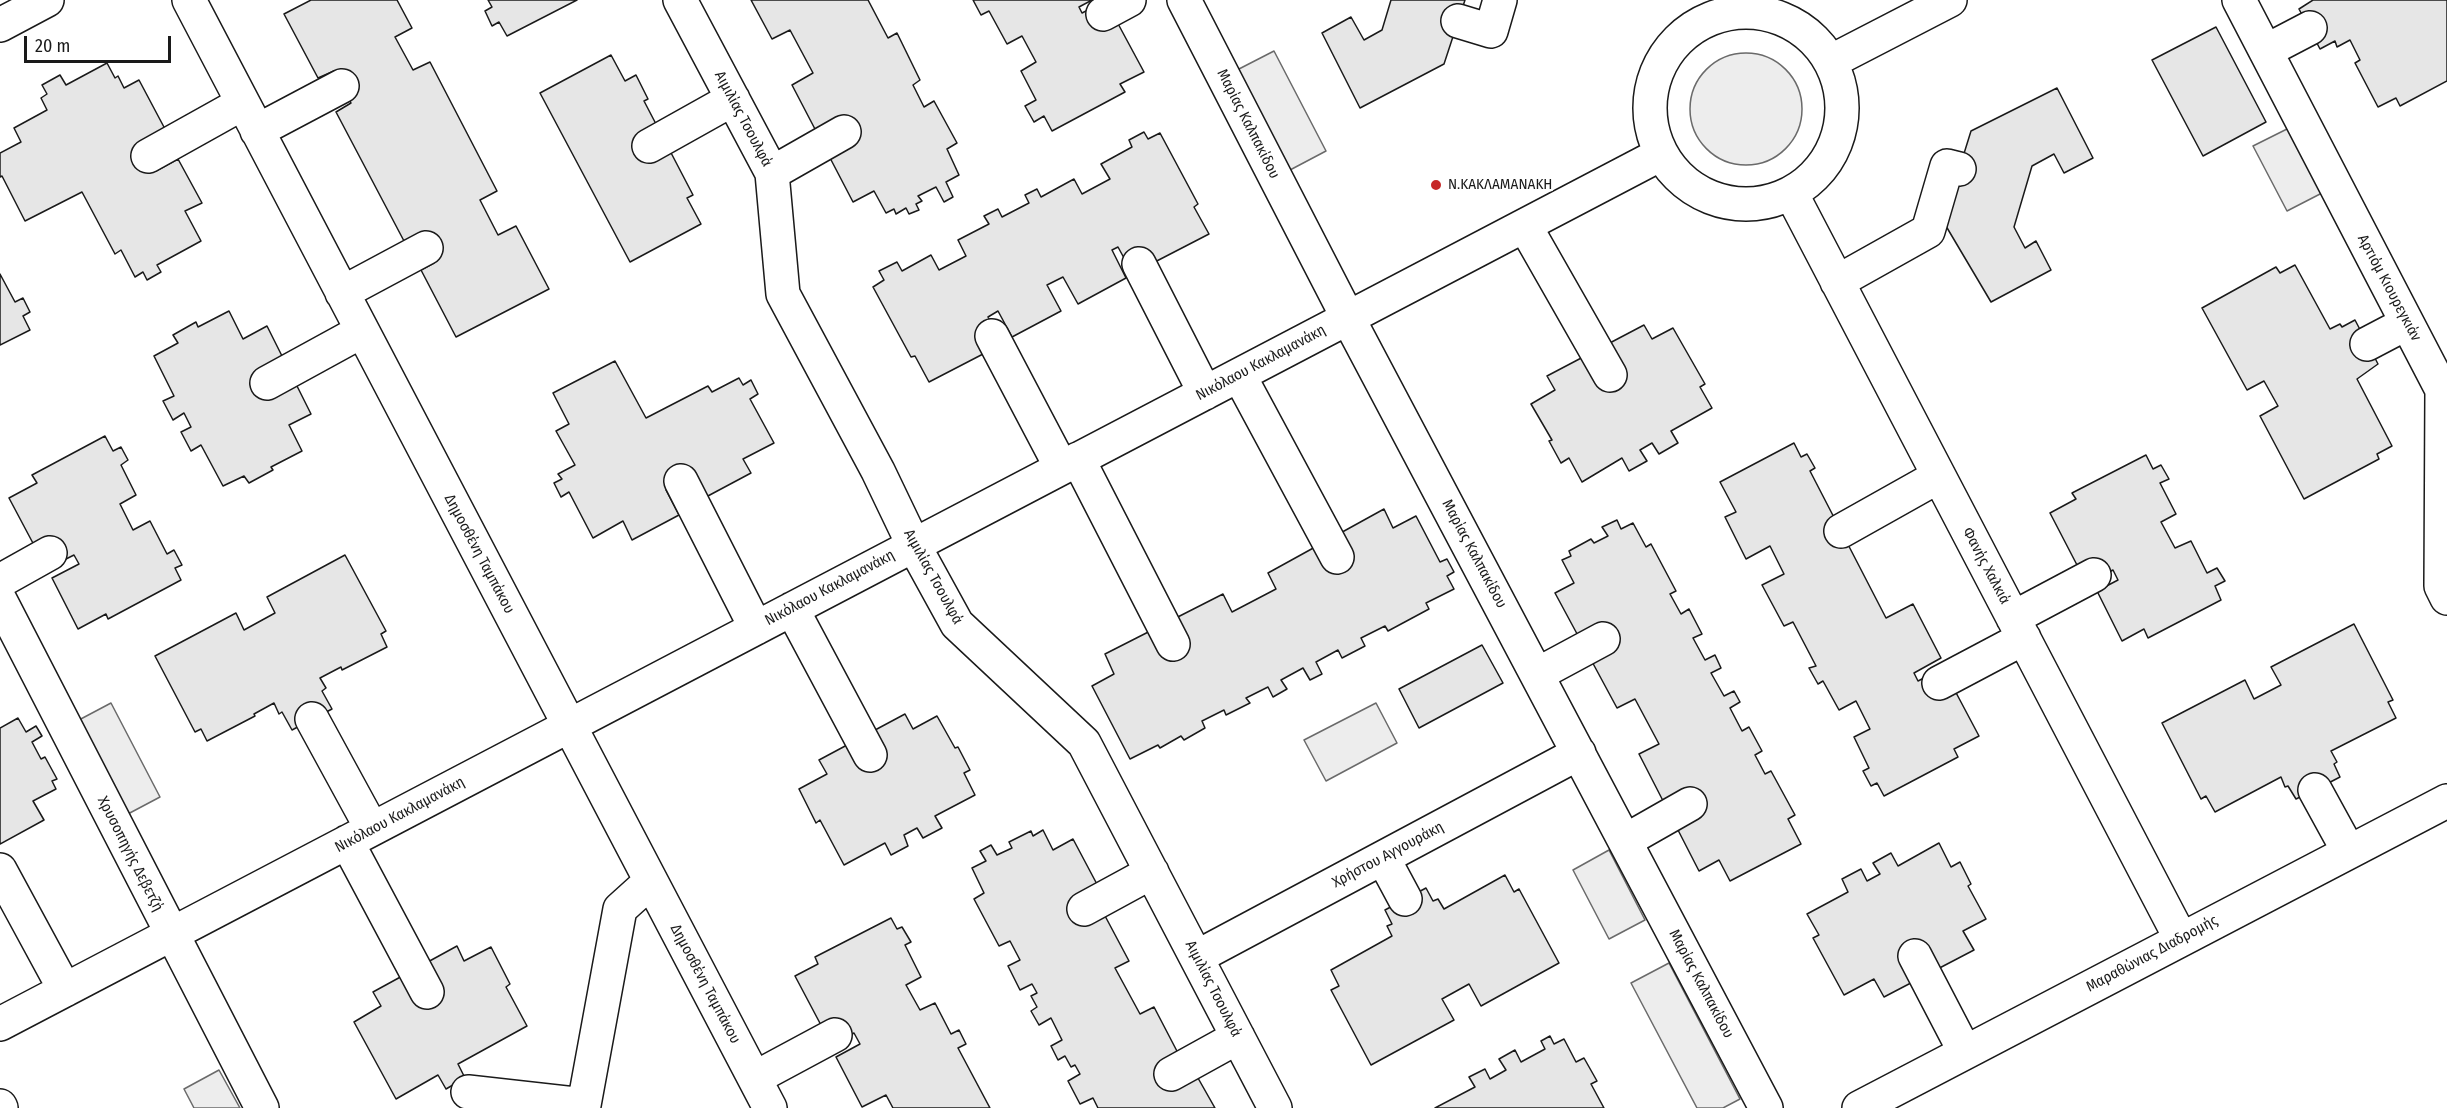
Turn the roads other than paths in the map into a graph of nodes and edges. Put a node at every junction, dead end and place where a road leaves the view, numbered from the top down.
1 (47, 0) edge
2 (189, 0) edge
3 (1184, 0) edge
4 (1500, 0) edge
5 (1950, 0) edge
6 (2239, 0) edge
7 (690, 3) edge
8 (1696, 11) edge
9 (1458, 21) dead end
10 (0, 25) edge
11 (2310, 28) dead end
12 (2265, 51) junction
13 (1832, 61) junction
14 (342, 86) dead end
15 (733, 99) junction
16 (250, 117) junction
17 (843, 132) dead end
18 (649, 146) dead end
19 (1661, 154) junction
20 (148, 156) dead end
21 (1959, 169) dead end
22 (772, 173) junction
23 (1791, 193) junction
24 (1525, 226) junction
25 (426, 248) dead end
26 (1139, 264) dead end
27 (1837, 282) junction
28 (342, 293) junction
29 (1348, 318) junction
30 (2407, 323) junction
31 (362, 331) junction
32 (992, 336) dead end
33 (2367, 344) dead end
34 (2440, 370) edge
35 (1239, 375) junction
36 (1610, 375) dead end
37 (267, 383) dead end
38 (1205, 393) junction
39 (1070, 463) junction
40 (1939, 476) junction
41 (681, 482) dead end
42 (1841, 531) dead end
43 (913, 544) junction
44 (50, 554) dead end
45 (1337, 557) dead end
46 (2094, 574) dead end
47 (0, 581) edge
48 (2447, 598) edge
49 (0, 600) edge
50 (792, 609) junction
51 (756, 628) junction
52 (2018, 628) junction
53 (1603, 639) dead end
54 (1173, 644) dead end
55 (1538, 674) junction
56 (1940, 683) dead end
57 (312, 719) dead end
58 (570, 726) junction
59 (1579, 753) junction
60 (870, 755) dead end
61 (2315, 790) dead end
62 (2447, 801) edge
63 (1690, 804) dead end
64 (360, 836) junction
65 (1625, 841) junction
66 (2349, 852) junction
67 (1383, 858) junction
68 (0, 870) edge
69 (1152, 872) junction
70 (651, 881) junction
71 (1404, 899) dead end
72 (1084, 909) dead end
73 (171, 934) junction
74 (2181, 939) junction
75 (1915, 956) dead end
76 (1197, 957) junction
77 (65, 990) junction
78 (427, 992) dead end
79 (0, 1024) edge
80 (835, 1035) dead end
81 (1238, 1037) junction
82 (1965, 1052) junction
83 (1171, 1074) dead end
84 (754, 1078) junction
85 (468, 1092) dead end
86 (585, 1106) edge
87 (262, 1108) edge
88 (770, 1108) edge
89 (1275, 1108) edge
90 (1766, 1108) edge
91 (1859, 1108) edge

1 - 10 street
2 - 16 street, Δημοσθένη Ταμπάκου
3 - 29 street, Μαρίας Καλπακίδου
4 - 9 street
5 - 13 street
6 - 12 street, Αρτιόμ Κιουρεγκιάν
7 - 15 street, Αιμιλίας Τσουλφά
8 - 13 street
8 - 19 street
11 - 12 street
12 - 30 street, Αρτιόμ Κιουρεγκιάν
13 - 23 street
14 - 16 street
15 - 18 street
15 - 22 street, Αιμιλίας Τσουλφά
16 - 20 street
16 - 28 street, Δημοσθένη Ταμπάκου
17 - 22 street
19 - 23 street
19 - 24 street, Νικόλαου Κακλαμανάκη
21 - 27 street
22 - 43 street, Αιμιλίας Τσουλφά
23 - 27 street, Φανής Χαλκιά
24 - 29 street, Νικόλαου Κακλαμανάκη
24 - 36 street
25 - 28 street
26 - 38 street
27 - 40 street, Φανής Χαλκιά
28 - 31 street, Δημοσθένη Ταμπάκου
29 - 35 street, Νικόλαου Κακλαμανάκη
29 - 55 street, Μαρίας Καλπακίδου
30 - 33 street
30 - 34 street, Αρτιόμ Κιουρεγκιάν
31 - 37 street
31 - 58 street, Δημοσθένη Ταμπάκου
32 - 39 street
34 - 48 street, Αρτιόμ Κιουρεγκιάν
35 - 38 street, Νικόλαου Κακλαμανάκη
35 - 45 street
38 - 39 street, Νικόλαου Κακλαμανάκη
39 - 43 street, Νικόλαου Κακλαμανάκη
39 - 54 street
40 - 42 street
40 - 52 street, Φανής Χαλκιά
41 - 51 street
43 - 50 street, Νικόλαου Κακλαμανάκη
43 - 69 street, Αιμιλίας Τσουλφά
44 - 47 street
46 - 52 street
49 - 73 street, Χρυσοπηγής Δεβετζή
50 - 51 street, Νικόλαου Κακλαμανάκη
50 - 60 street
51 - 58 street, Νικόλαου Κακλαμανάκη
52 - 56 street
52 - 74 street, Φανής Χαλκιά
53 - 55 street
55 - 59 street, Μαρίας Καλπακίδου
57 - 64 street
58 - 64 street, Νικόλαου Κακλαμανάκη
58 - 70 street, Δημοσθένη Ταμπάκου
59 - 65 street, Μαρίας Καλπακίδου
59 - 67 street, Χρήστου Αγγουράκη
61 - 66 street
62 - 66 street, Μαραθώνιας Διαδρομής
63 - 65 street
64 - 73 street, Νικόλαου Κακλαμανάκη
64 - 78 street
65 - 90 street, Μαρίας Καλπακίδου
66 - 74 street, Μαραθώνιας Διαδρομής
67 - 71 street
67 - 76 street, Χρήστου Αγγουράκη
68 - 77 street
69 - 72 street
69 - 76 street, Αιμιλίας Τσουλφά
70 - 84 street, Δημοσθένη Ταμπάκου
70 - 86 street
73 - 77 street, Νικόλαου Κακλαμανάκη
73 - 87 street, Χρυσοπηγής Δεβετζή
74 - 82 street, Μαραθώνιας Διαδρομής
75 - 82 street
76 - 81 street, Αιμιλίας Τσουλφά
77 - 79 street, Νικόλαου Κακλαμανάκη
80 - 84 street
81 - 83 street
81 - 89 street, Αιμιλίας Τσουλφά
82 - 91 street, Μαραθώνιας Διαδρομής
84 - 88 street, Δημοσθένη Ταμπάκου
85 - 86 street

